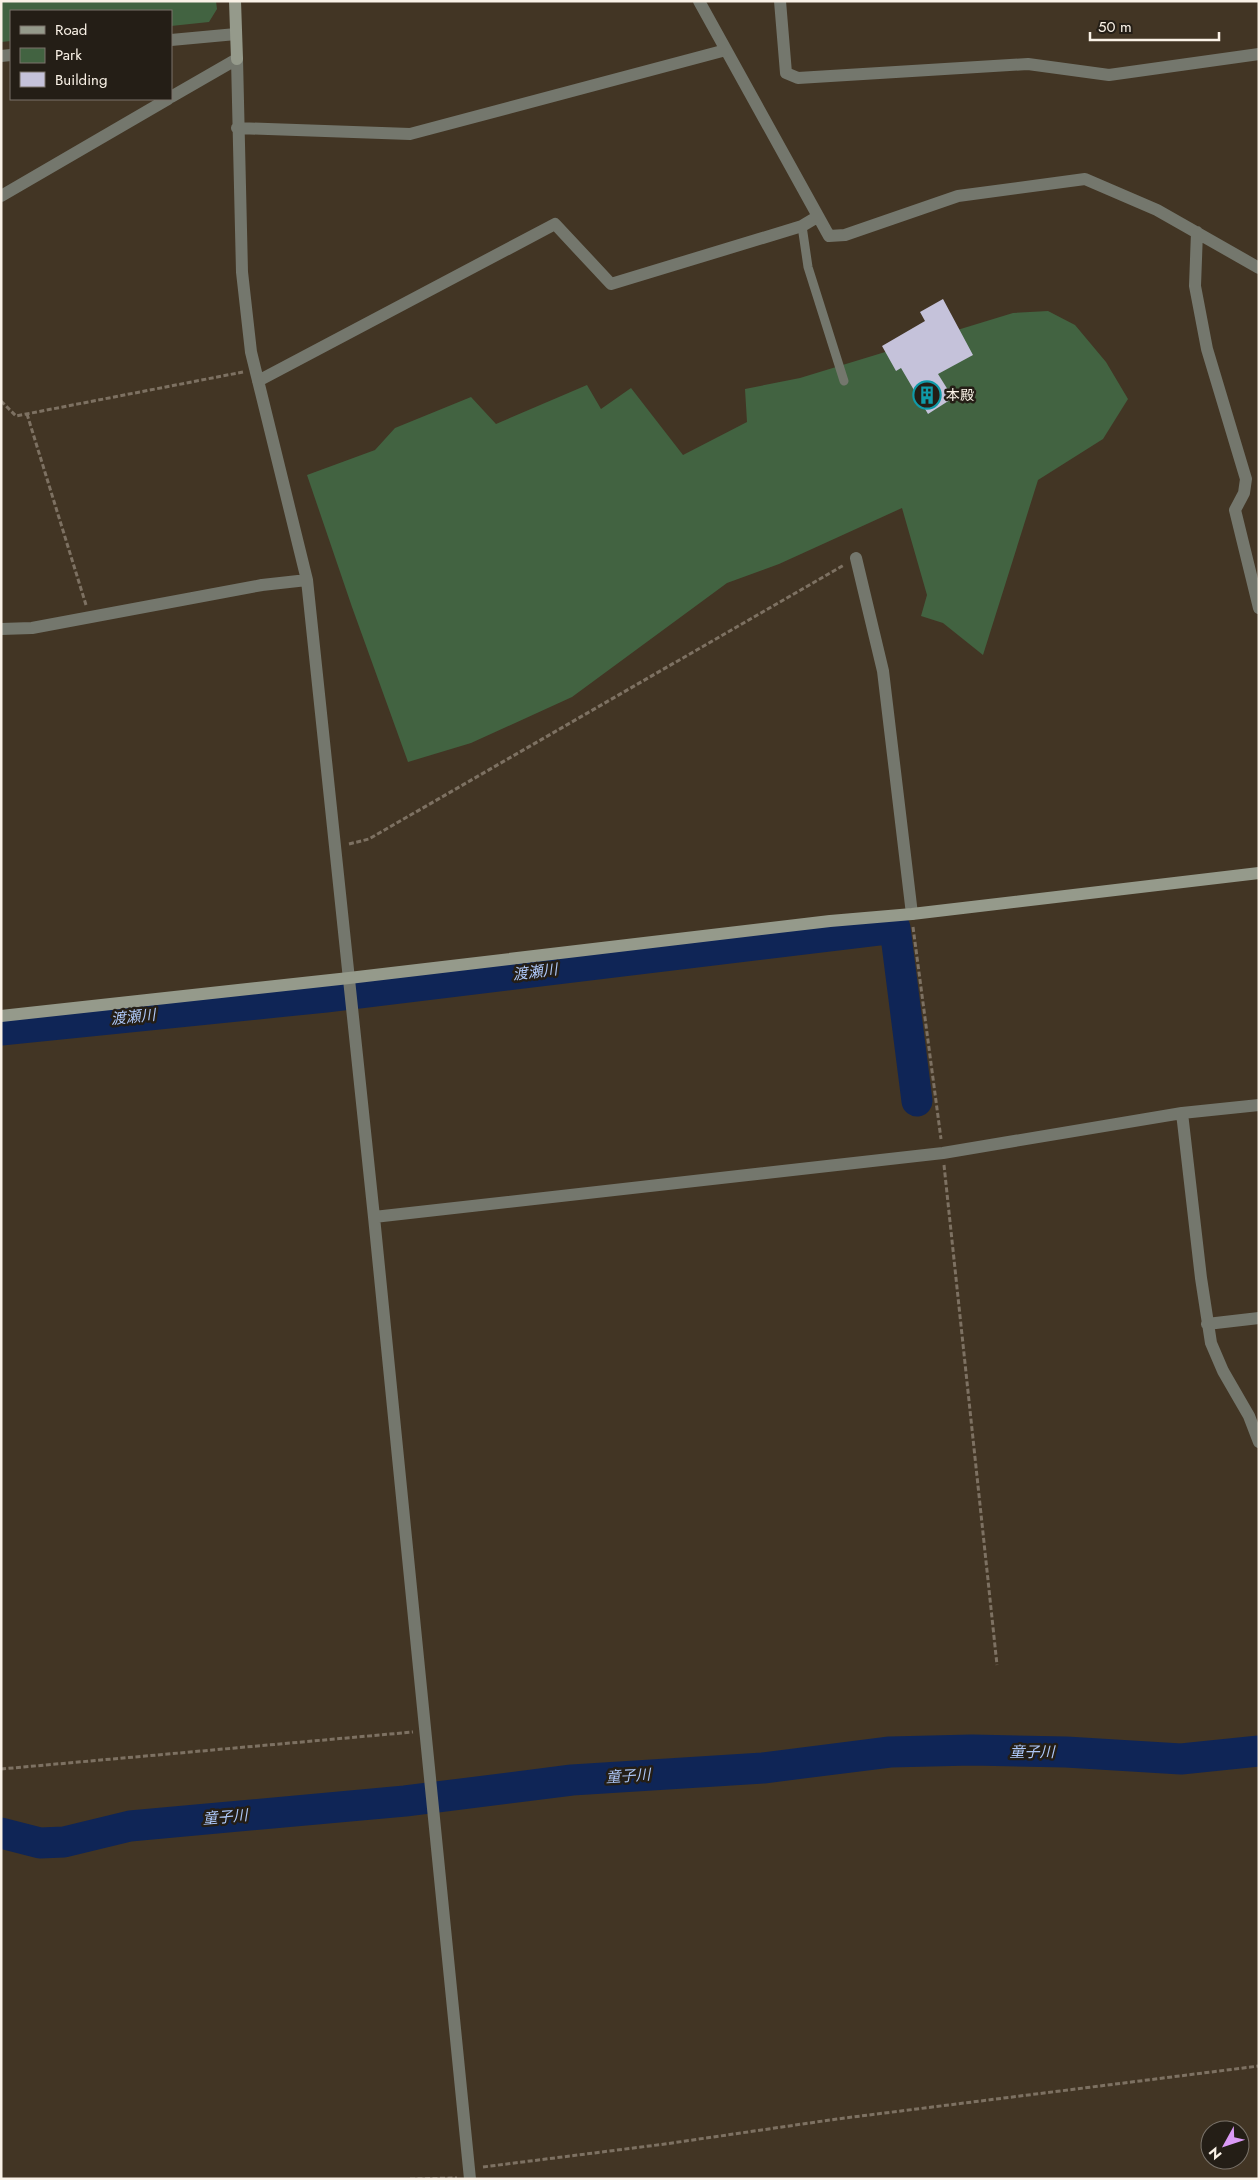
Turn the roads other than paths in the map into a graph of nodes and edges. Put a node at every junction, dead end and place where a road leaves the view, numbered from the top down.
1 (235, 1) edge
2 (699, 1) edge
3 (780, 1) edge
4 (236, 34) junction
5 (172, 40) edge
6 (726, 50) junction
7 (1259, 54) edge
8 (237, 59) junction
9 (172, 96) edge
10 (166, 100) edge
11 (237, 128) junction
12 (1, 196) edge
13 (817, 217) junction
14 (802, 226) junction
15 (1197, 232) junction
16 (1259, 268) edge
17 (257, 375) junction
18 (844, 381) dead end
19 (856, 558) road end
20 (306, 580) junction
21 (1259, 608) edge
22 (1, 629) edge
23 (1259, 873) edge
24 (912, 914) junction
25 (349, 978) junction
26 (1, 1016) edge
27 (1259, 1105) edge
28 (1182, 1113) junction
29 (374, 1217) junction
30 (1259, 1318) edge
31 (1207, 1324) junction
32 (1259, 1442) edge
33 (470, 2179) edge

1 - 4 street
2 - 6 street
3 - 7 street
4 - 5 street
4 - 8 street
6 - 11 street
6 - 13 street
8 - 9 street
8 - 11 street
10 - 12 street
11 - 17 street
13 - 14 street
13 - 15 street
14 - 17 street
14 - 18 lane
15 - 16 street
15 - 21 street
17 - 20 street
19 - 24 street
20 - 22 street
20 - 25 street
23 - 24 street
24 - 25 street
25 - 26 street
25 - 29 street
27 - 28 street
28 - 29 street
28 - 31 street
29 - 33 street
30 - 31 street
31 - 32 street

